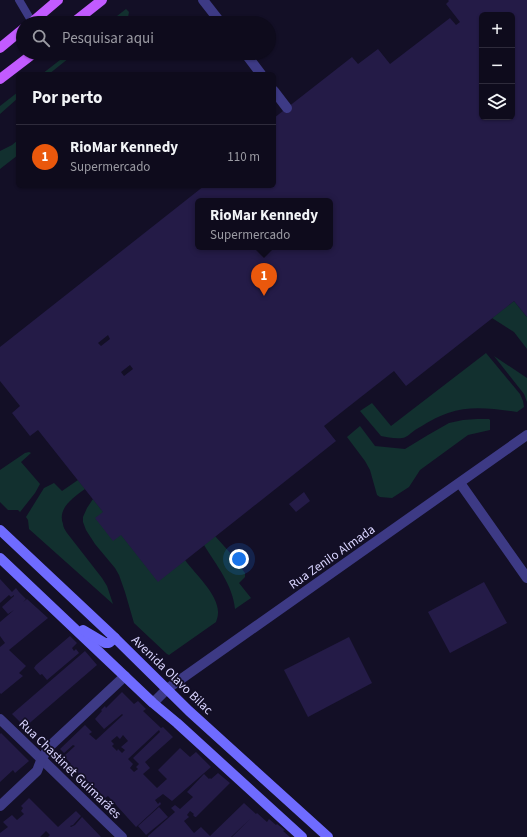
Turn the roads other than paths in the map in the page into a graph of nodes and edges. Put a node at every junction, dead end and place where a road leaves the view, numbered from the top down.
1 (19, 0) edge
2 (58, 0) edge
3 (102, 0) edge
4 (203, 0) edge
5 (27, 16) edge
6 (39, 16) edge
7 (82, 16) edge
8 (216, 16) edge
9 (16, 35) edge
10 (0, 48) edge
11 (25, 60) edge
12 (250, 60) edge
13 (259, 72) edge
14 (0, 79) edge
15 (276, 94) edge
16 (287, 108) dead end
17 (527, 435) edge
18 (460, 483) junction
19 (0, 530) edge
20 (0, 558) edge
21 (527, 578) edge
22 (66, 620) junction
23 (115, 638) junction
24 (125, 676) junction
25 (167, 689) junction
26 (153, 702) junction
27 (0, 719) edge
28 (42, 758) junction
29 (0, 806) edge
30 (122, 837) edge
31 (302, 837) edge
32 (328, 837) edge

1 - 5 lane
2 - 6 main road
3 - 7 main road
4 - 8 street
9 - 10 main road
11 - 14 main road
12 - 13 street
15 - 16 street
17 - 18 street, Rua Zenilo Almada
18 - 21 street
18 - 25 street, Rua Zenilo Almada
19 - 23 street, Avenida Olavo Bilac
20 - 22 street
22 - 23 street
22 - 24 street
23 - 25 street, Avenida Olavo Bilac
24 - 26 street
24 - 28 street
25 - 26 street, Rua Zenilo Almada
25 - 32 street, Avenida Olavo Bilac
26 - 31 street
27 - 28 street, Rua Chastinet Guimarães
28 - 29 street
28 - 30 street, Rua Chastinet Guimarães

